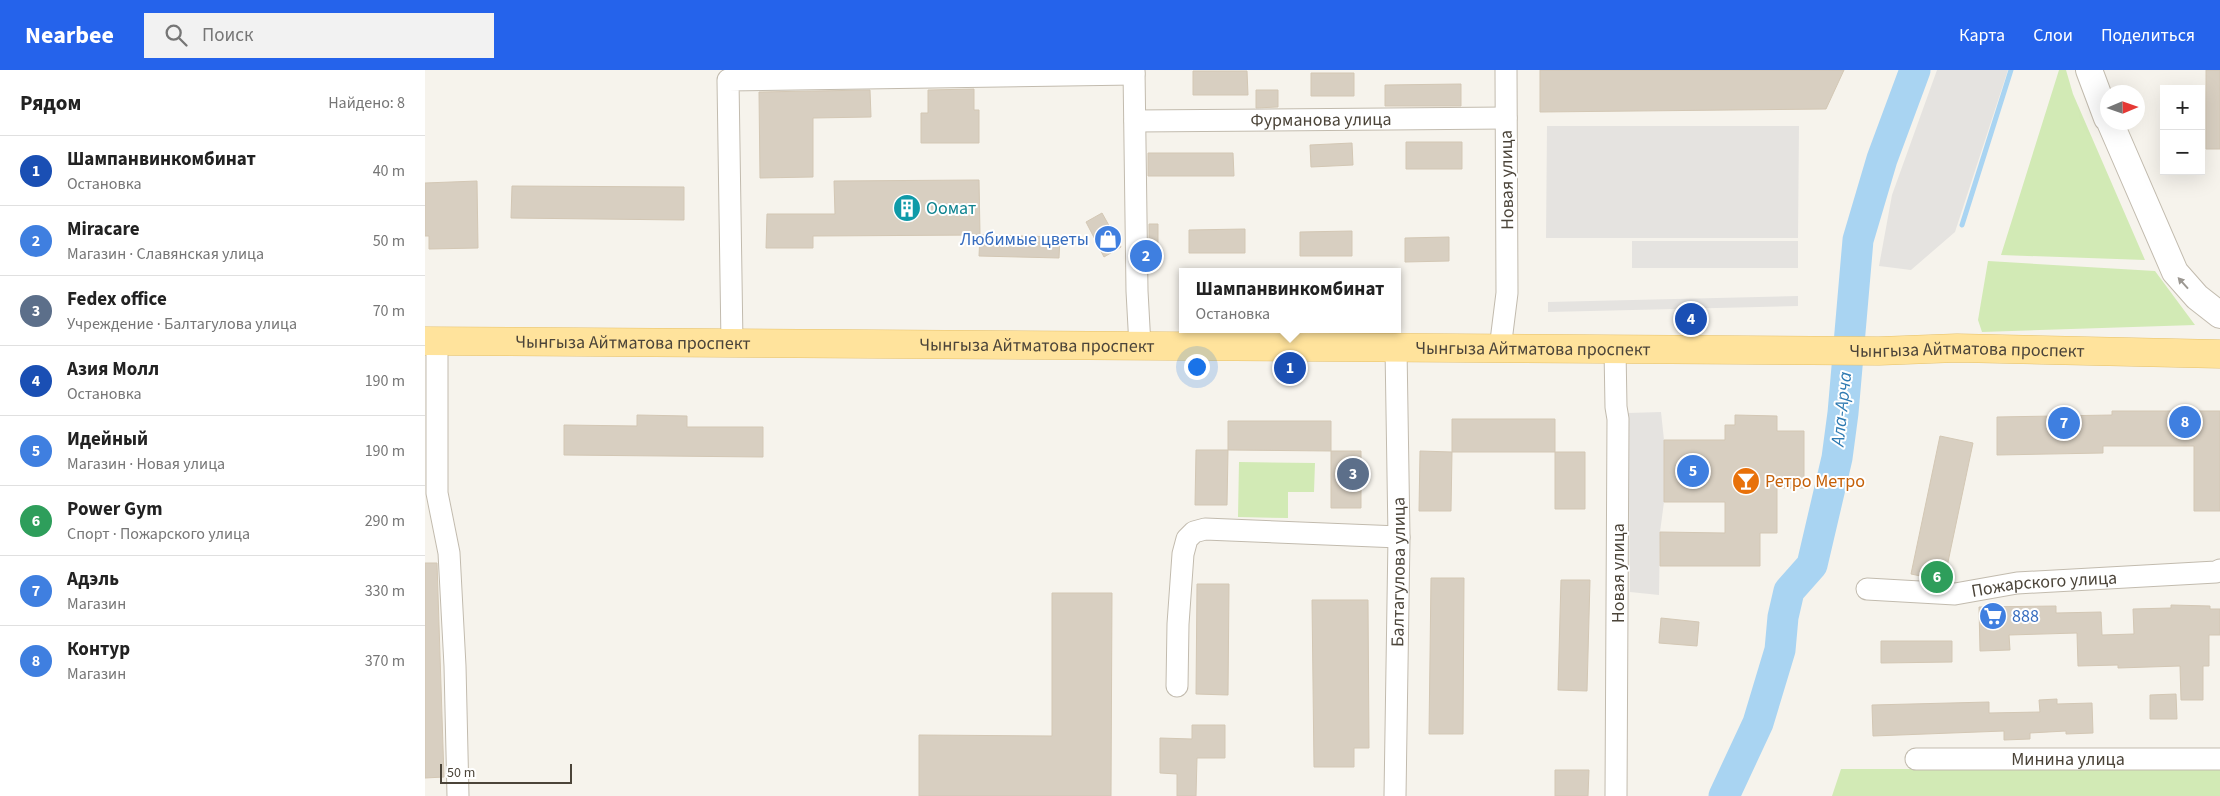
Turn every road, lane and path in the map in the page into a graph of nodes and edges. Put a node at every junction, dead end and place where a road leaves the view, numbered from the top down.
1 (1506, 70) edge
2 (2089, 70) edge
3 (1134, 72) edge
4 (2100, 99) edge
5 (1506, 118) junction
6 (1135, 121) junction
7 (2113, 130) edge
8 (2220, 315) edge
9 (431, 341) edge
10 (732, 343) junction
11 (1140, 346) junction
12 (1396, 348) junction
13 (1499, 349) junction
14 (1615, 349) junction
15 (2220, 354) edge
16 (1399, 537) junction
17 (2220, 570) edge
18 (1867, 589) dead end
19 (1177, 686) dead end
20 (1916, 759) dead end
21 (2220, 759) edge
22 (458, 796) edge
23 (1395, 796) edge
24 (1617, 796) edge

1 - 5 street, Новая улица
2 - 4 street
3 - 6 street
3 - 10 street
5 - 6 street, Фурманова улица
5 - 13 street, Новая улица
6 - 11 street
8 -> 7 street
9 - 10 main road, Чынгыза Айтматова проспект
9 - 22 street
10 - 11 main road, Чынгыза Айтматова проспект
11 - 12 main road, Чынгыза Айтматова проспект
12 - 13 main road, Чынгыза Айтматова проспект
12 - 16 street, Балтагулова улица
13 - 14 main road, Чынгыза Айтматова проспект
14 - 15 main road, Чынгыза Айтматова проспект
14 - 24 street, Новая улица
16 - 19 street
16 - 23 street, Балтагулова улица
17 - 18 street, Пожарского улица
20 - 21 street, Минина улица

